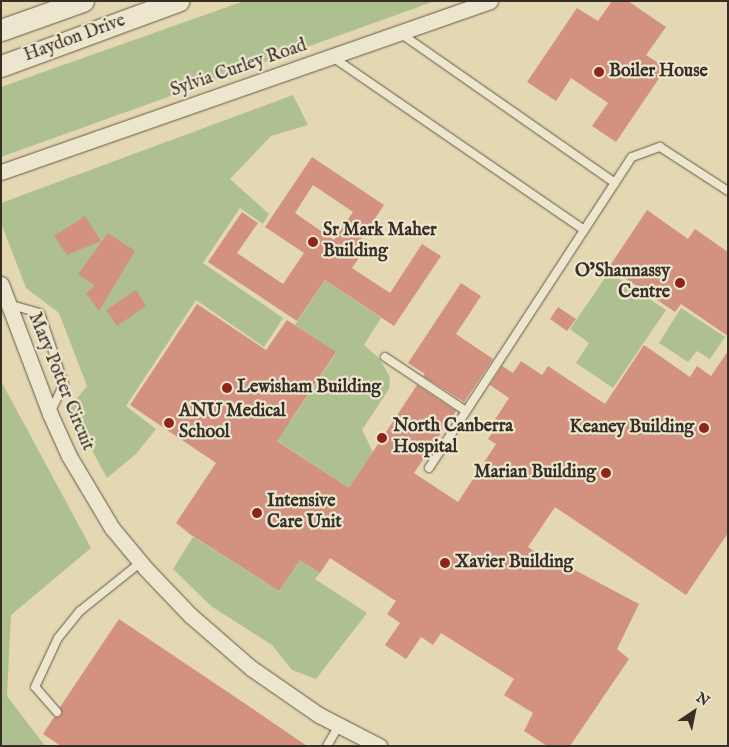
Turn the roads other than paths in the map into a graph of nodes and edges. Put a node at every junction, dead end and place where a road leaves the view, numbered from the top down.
1 (83, 1) edge
2 (178, 1) edge
3 (490, 1) edge
4 (1, 30) edge
5 (398, 32) junction
6 (330, 56) junction
7 (1, 66) edge
8 (1, 172) edge
9 (615, 183) junction
10 (728, 191) edge
11 (584, 230) junction
12 (1, 284) edge
13 (8, 304) junction
14 (385, 357) dead end
15 (466, 411) junction
16 (50, 414) junction
17 (429, 468) dead end
18 (140, 563) junction
19 (57, 712) dead end
20 (339, 725) junction
21 (327, 746) edge
22 (379, 746) edge

1 - 4 main road, Haydon Drive
2 - 7 main road, Haydon Drive
3 - 5 street, Sylvia Curley Road
5 - 6 street, Sylvia Curley Road
5 - 9 lane
6 - 8 street, Sylvia Curley Road
6 - 11 lane
9 - 10 lane
9 - 11 lane
11 - 15 lane
12 - 13 street, Mary Potter Circuit
13 - 16 street, Mary Potter Circuit
13 - 16 lane
14 - 15 lane
15 - 17 lane
16 - 18 street, Mary Potter Circuit
18 - 19 lane
18 - 20 street, Mary Potter Circuit
20 - 21 lane
20 - 22 street, Mary Potter Circuit

